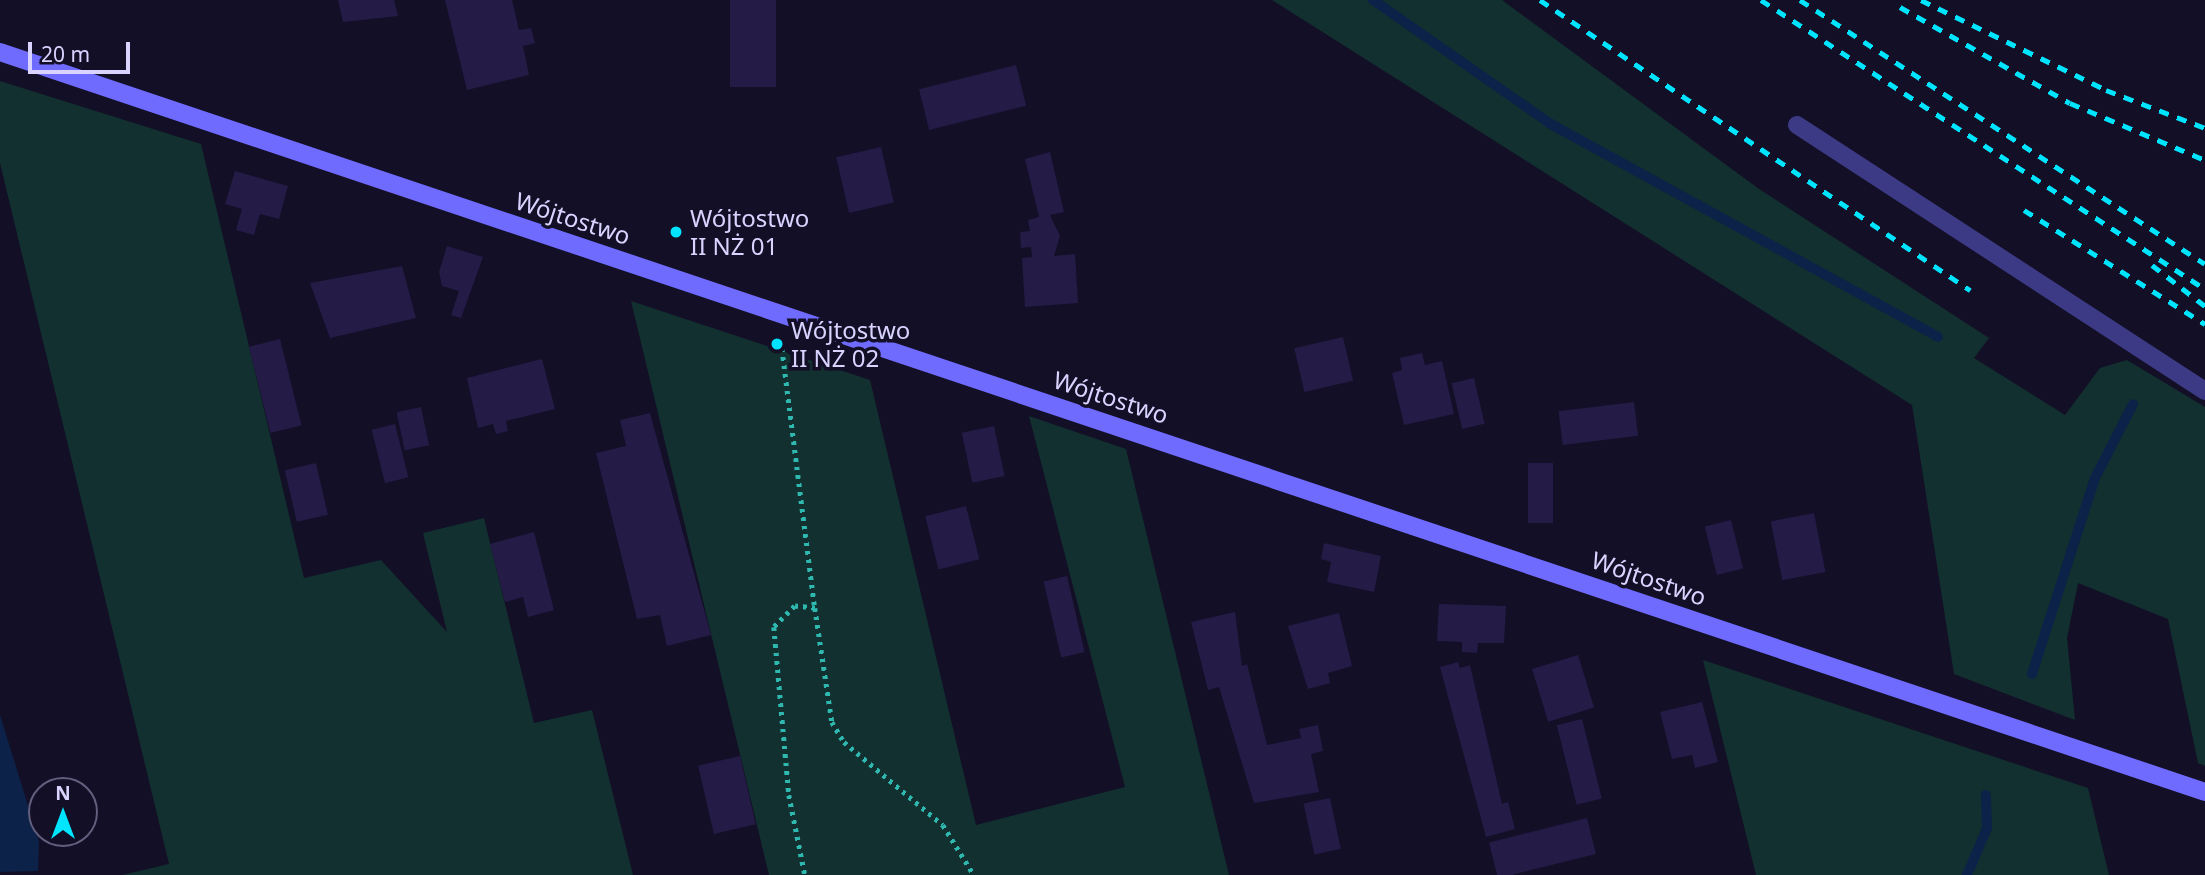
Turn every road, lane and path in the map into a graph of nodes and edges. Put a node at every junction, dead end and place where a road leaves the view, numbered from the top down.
1 (0, 52) edge
2 (1797, 125) dead end
3 (777, 312) junction
4 (2205, 390) edge
5 (815, 608) junction
6 (2205, 793) edge
7 (805, 875) edge
8 (974, 875) edge

1 - 3 street, Wójtostwo
2 - 4 lane
3 - 5 path
3 - 6 street, Wójtostwo
5 - 7 path
5 - 8 path

